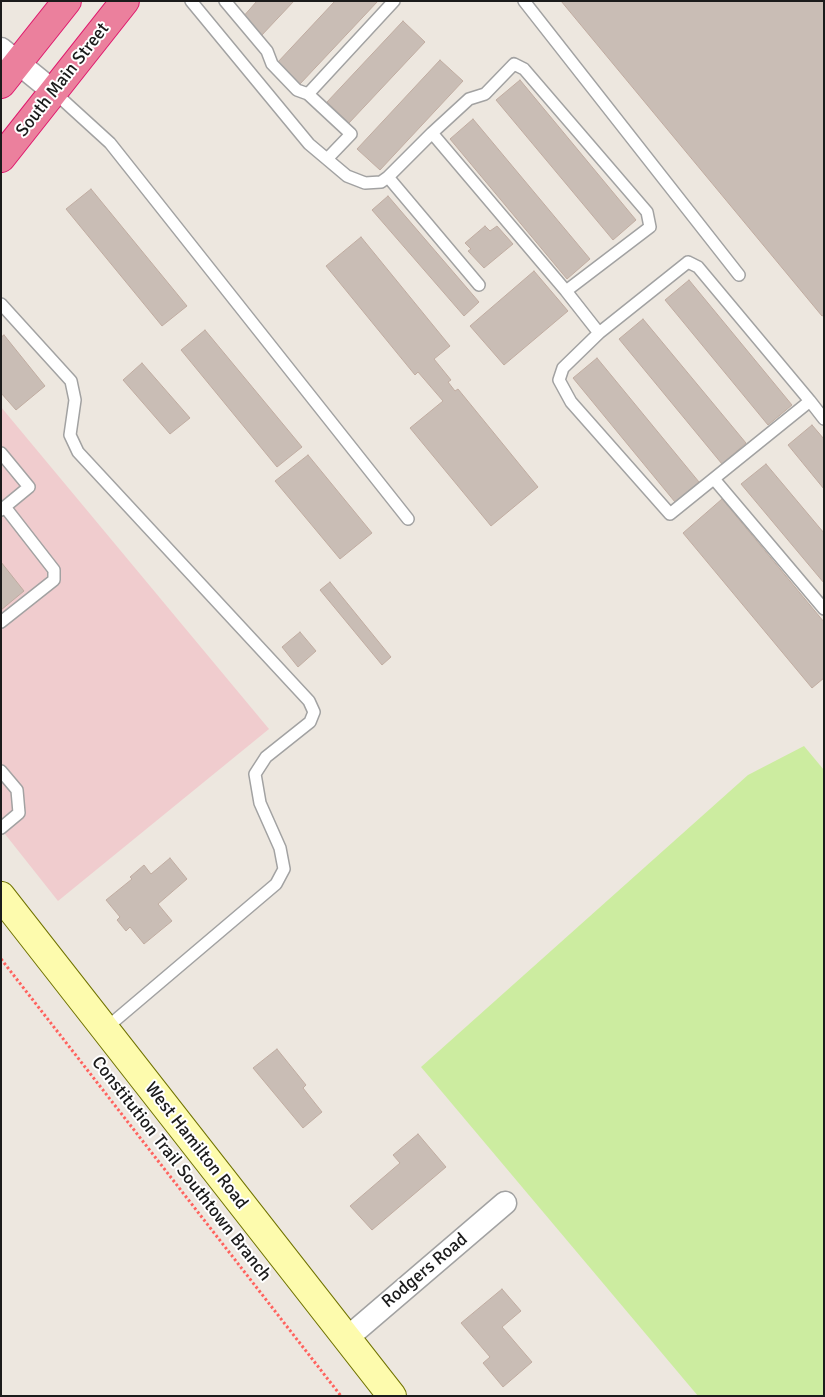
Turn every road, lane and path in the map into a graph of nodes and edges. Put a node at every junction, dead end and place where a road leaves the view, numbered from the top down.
1 (67, 1) edge
2 (125, 1) edge
3 (191, 1) edge
4 (225, 1) edge
5 (394, 1) edge
6 (524, 1) edge
7 (7, 65) edge
8 (54, 92) junction
9 (308, 94) junction
10 (432, 133) junction
11 (1, 158) edge
12 (327, 159) junction
13 (388, 177) junction
14 (740, 275) dead end
15 (479, 285) dead end
16 (566, 291) junction
17 (1, 304) edge
18 (599, 334) junction
19 (810, 401) junction
20 (824, 419) edge
21 (1, 453) edge
22 (714, 479) junction
23 (3, 509) edge
24 (408, 519) dead end
25 (824, 609) edge
26 (1, 622) edge
27 (1, 771) edge
28 (1, 828) edge
29 (1, 896) edge
30 (1, 959) edge
31 (105, 1029) junction
32 (505, 1203) dead end
33 (346, 1338) junction
34 (340, 1396) edge
35 (392, 1396) edge

1 - 7 highway
2 - 8 highway, South Main Street
3 - 12 lane
4 - 9 lane
5 - 9 lane
6 - 14 lane
7 - 8 street
8 - 11 highway, South Main Street
8 - 24 lane
9 - 12 lane
10 - 13 lane
10 - 16 lane
10 - 16 lane
12 - 13 lane
13 - 15 lane
16 - 18 lane
17 - 31 lane
18 - 19 lane
18 - 22 lane
19 - 20 lane
19 - 22 lane
21 - 23 lane
22 - 25 lane
23 - 26 lane
27 - 28 lane
29 - 31 main road, West Hamilton Road
30 - 34 path, Constitution Trail Southtown Branch
31 - 33 main road, West Hamilton Road
32 - 33 street, Rodgers Road
33 - 35 main road, West Hamilton Road

